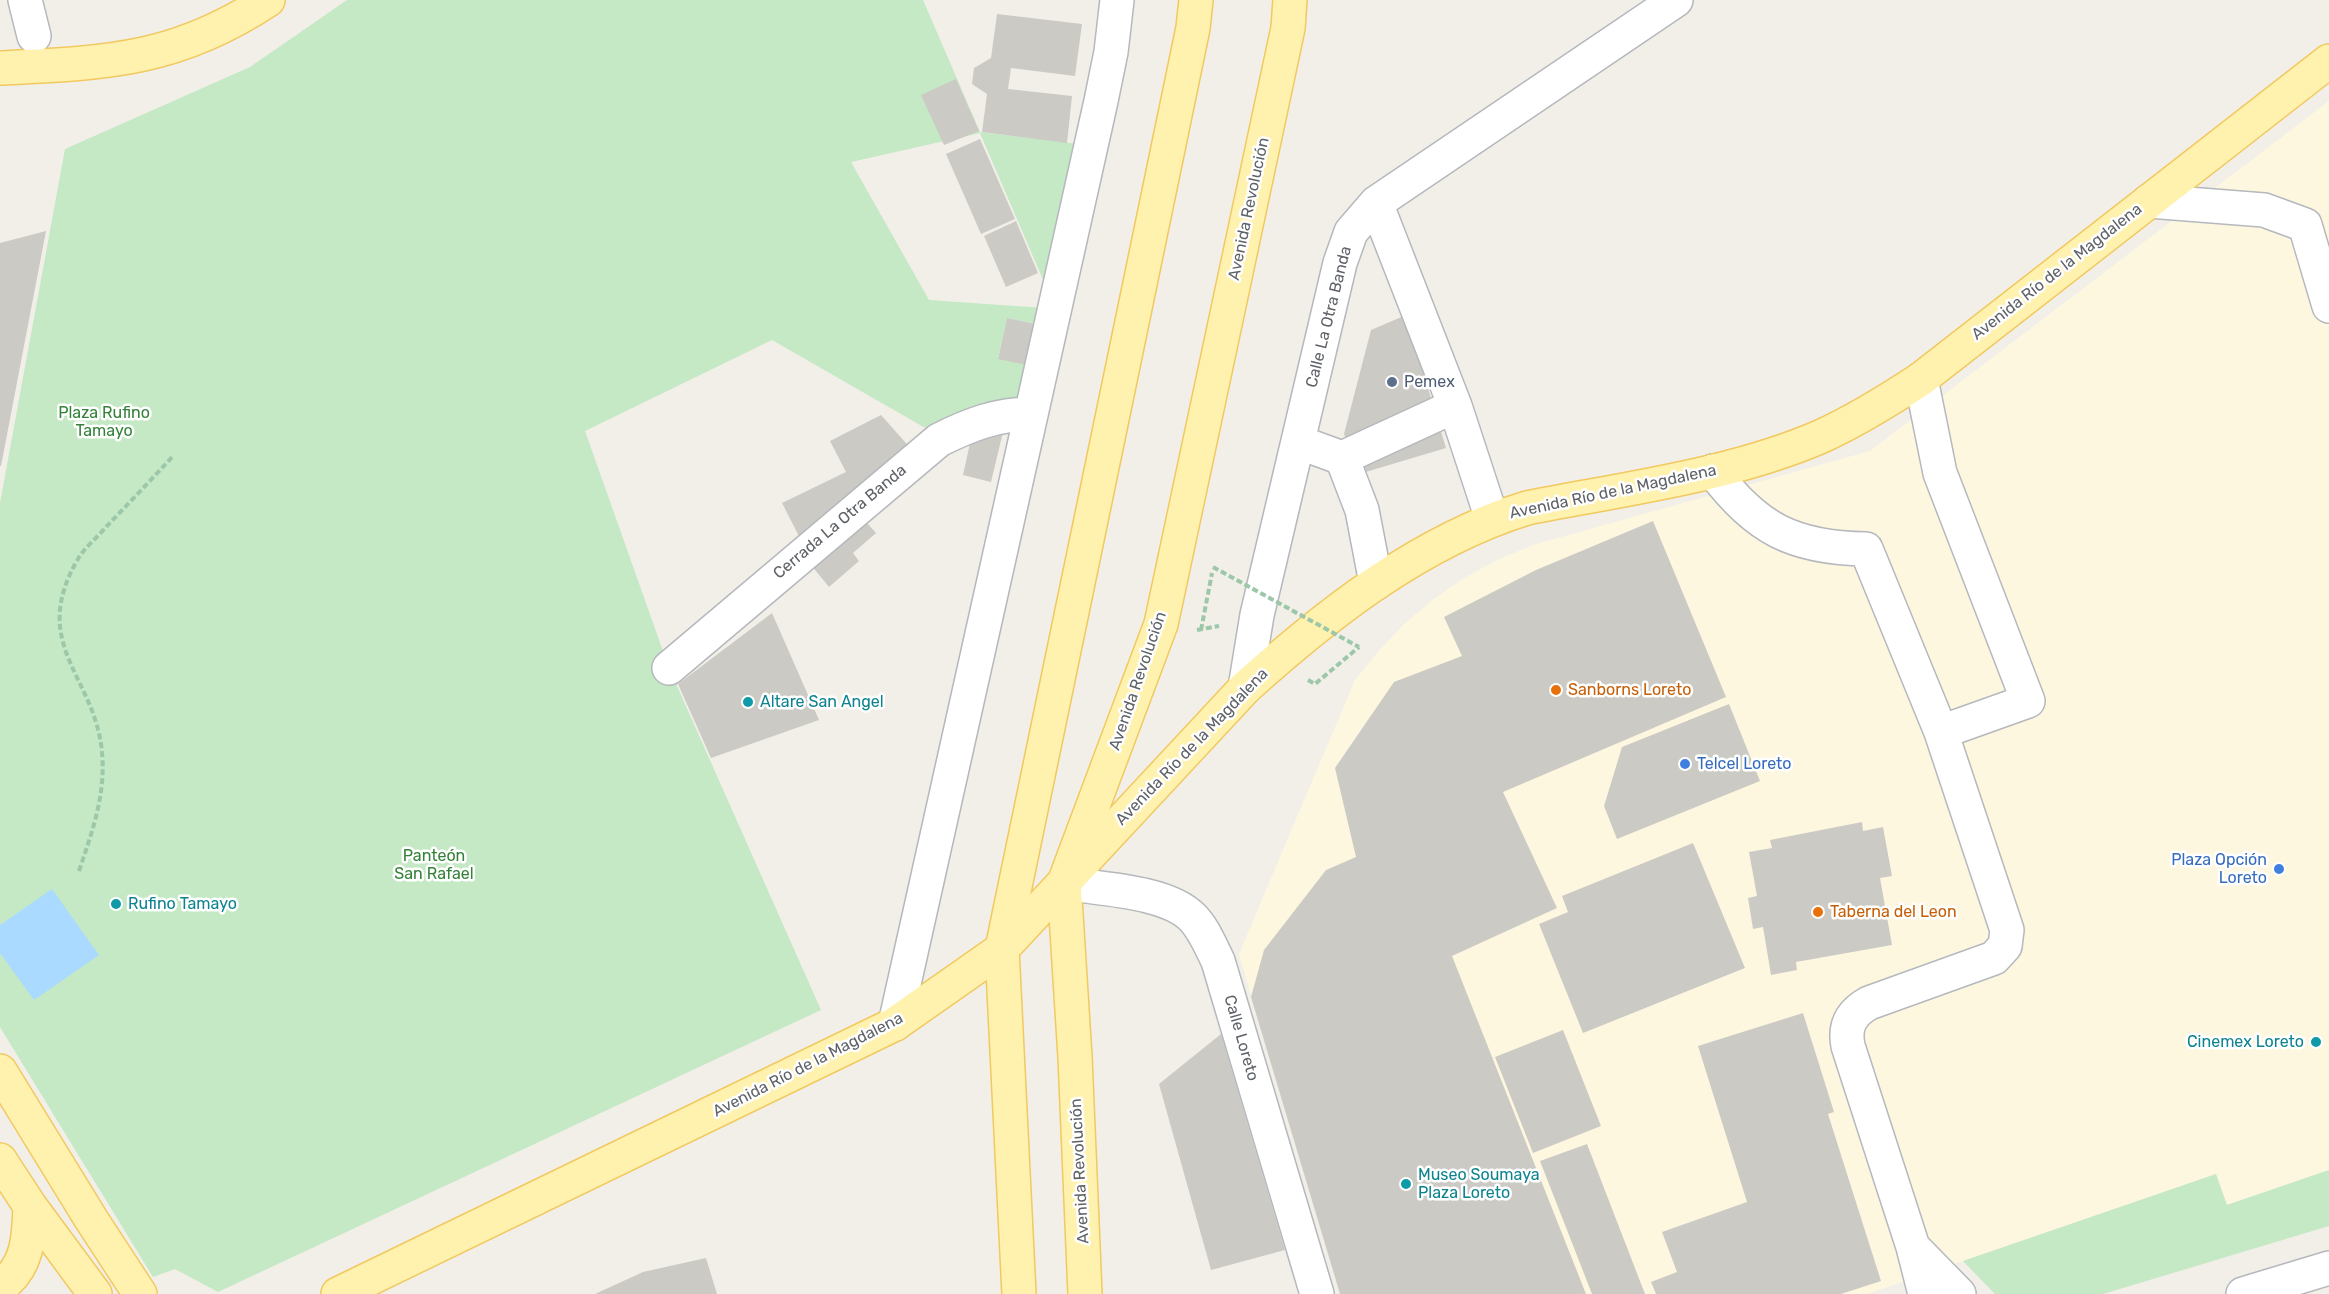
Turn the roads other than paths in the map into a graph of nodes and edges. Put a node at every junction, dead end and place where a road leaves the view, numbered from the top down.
1 (11, 0) edge
2 (25, 0) edge
3 (268, 0) edge
4 (1116, 0) edge
5 (1196, 0) edge
6 (1290, 0) edge
7 (1676, 0) edge
8 (0, 3) edge
9 (34, 36) dead end
10 (2329, 61) edge
11 (0, 68) edge
12 (2149, 201) junction
13 (1376, 203) junction
14 (2328, 300) edge
15 (1920, 379) junction
16 (1455, 406) junction
17 (1030, 414) junction
18 (1298, 442) junction
19 (1342, 458) junction
20 (1713, 471) junction
21 (1492, 519) junction
22 (1376, 583) junction
23 (669, 668) dead end
24 (1245, 688) junction
25 (1941, 732) junction
26 (1064, 883) junction
27 (1002, 949) junction
28 (895, 1024) junction
29 (0, 1071) edge
30 (0, 1160) edge
31 (30, 1206) junction
32 (1913, 1247) junction
33 (2329, 1268) edge
34 (0, 1287) edge
35 (95, 1294) edge
36 (140, 1294) edge
37 (338, 1294) edge
38 (1019, 1294) edge
39 (1085, 1294) edge
40 (1317, 1294) edge
41 (1925, 1294) edge
42 (1959, 1294) edge
43 (2243, 1294) edge

1 - 8 street
2 - 9 street
3 - 11 main road
4 - 17 street
5 - 27 main road
6 - 26 main road, Avenida Revolución
7 - 13 street, Calle La Otra Banda
10 - 12 main road, Avenida Río de la Magdalena
12 - 14 street
12 - 15 main road, Avenida Río de la Magdalena
13 - 16 street
13 - 18 street, Calle La Otra Banda
15 - 20 main road, Avenida Río de la Magdalena
15 - 25 street
16 - 19 street
16 - 21 street
17 - 23 street, Cerrada La Otra Banda
17 - 28 street
18 - 19 street
18 - 24 street, Calle La Otra Banda
19 - 22 street
20 - 21 main road, Avenida Río de la Magdalena
20 - 25 street
21 - 22 main road, Avenida Río de la Magdalena
22 - 24 main road, Avenida Río de la Magdalena
24 - 26 main road, Avenida Río de la Magdalena
25 - 32 street
26 - 27 main road, Avenida Río de la Magdalena
26 - 39 main road, Avenida Revolución
26 - 40 street, Calle Loreto
27 - 28 main road, Avenida Río de la Magdalena
27 - 38 main road
28 - 37 main road, Avenida Río de la Magdalena
29 - 36 main road
30 - 31 main road
31 - 34 main road
31 - 35 main road
32 - 41 street
32 - 42 street
33 - 43 street

